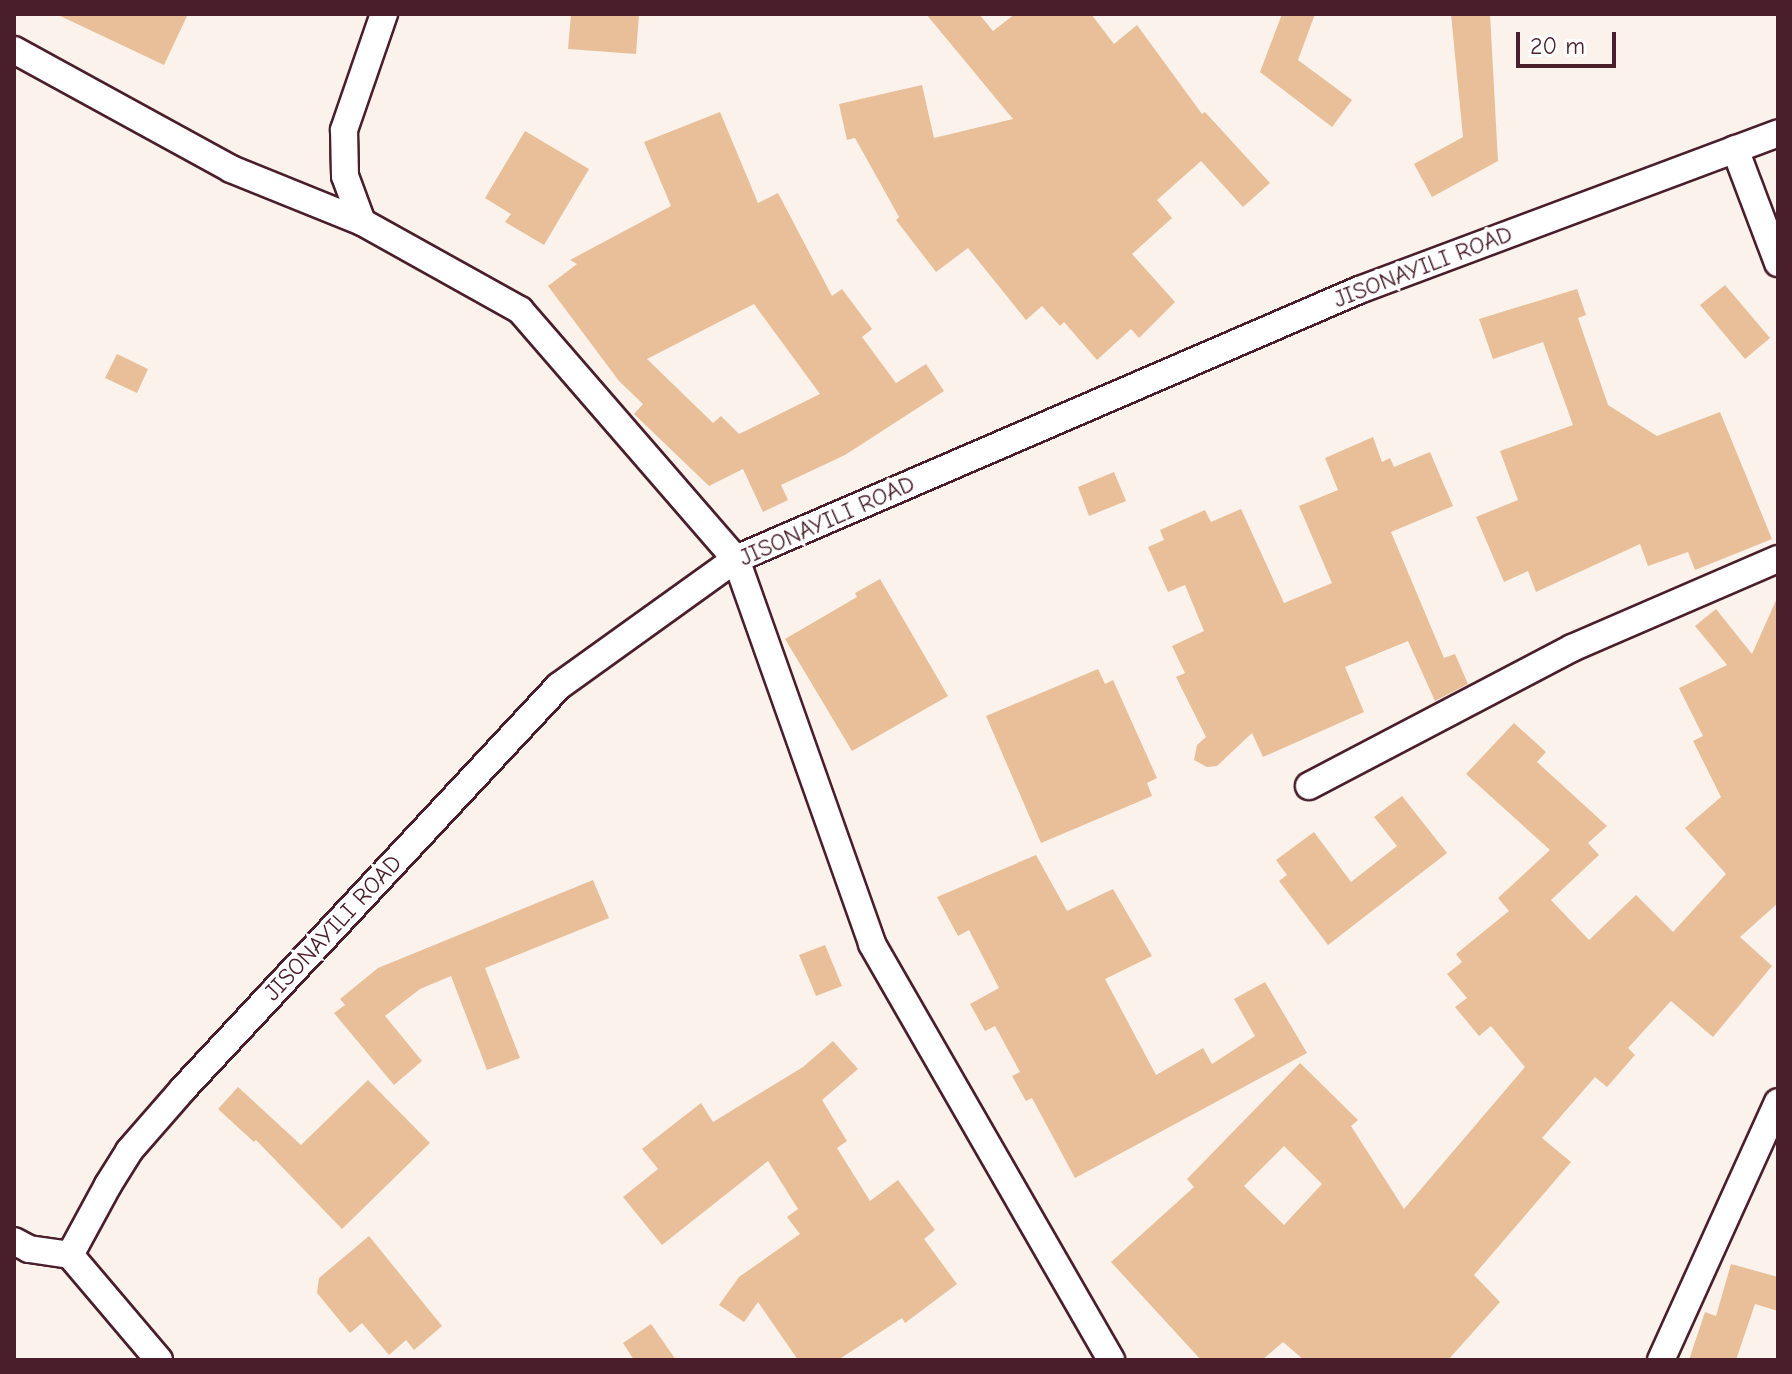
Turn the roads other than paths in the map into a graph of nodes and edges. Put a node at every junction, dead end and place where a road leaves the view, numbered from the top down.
1 (384, 14) edge
2 (14, 50) edge
3 (1778, 133) edge
4 (1735, 149) junction
5 (362, 222) junction
6 (1778, 263) edge
7 (736, 559) junction
8 (1778, 559) edge
9 (1309, 786) dead end
10 (1778, 1102) edge
11 (14, 1241) edge
12 (70, 1255) junction
13 (159, 1360) edge
14 (1111, 1360) edge
15 (1661, 1360) edge

1 - 5 street
2 - 5 street
3 - 4 street, JISONAYILI ROAD
4 - 6 street
4 - 7 street, JISONAYILI ROAD
5 - 7 street
7 - 12 street, JISONAYILI ROAD
7 - 14 street
8 - 9 street
10 - 15 street
11 - 12 street
12 - 13 street

